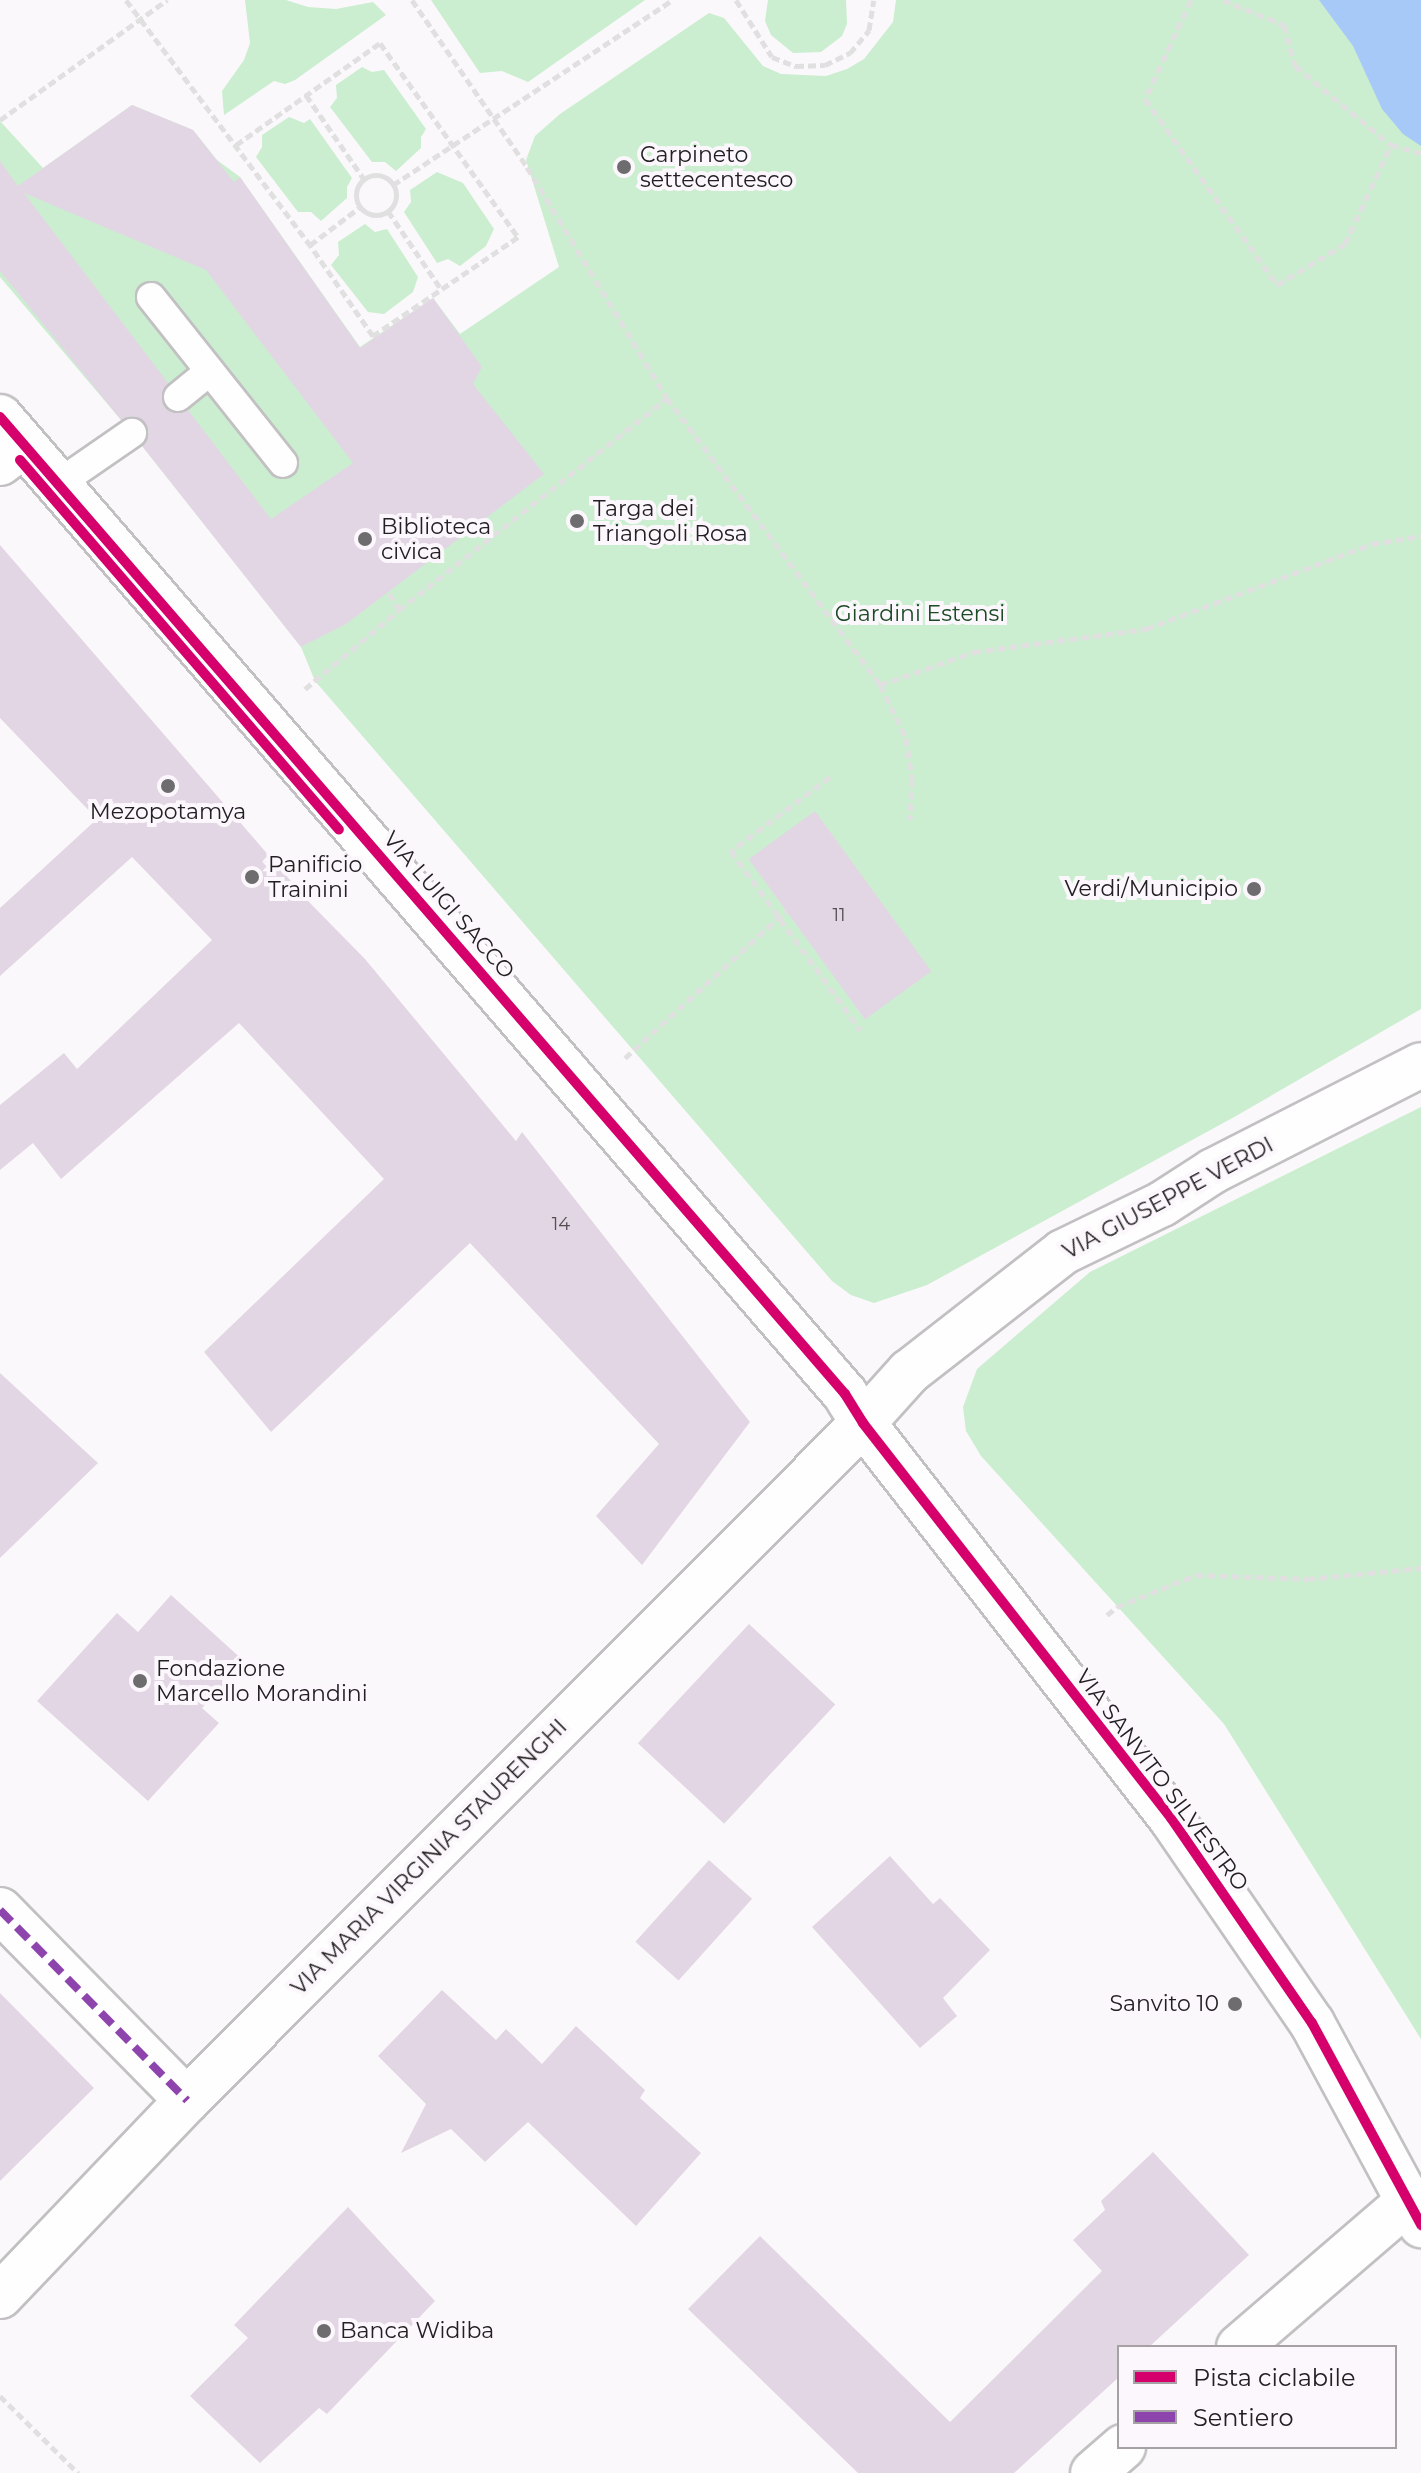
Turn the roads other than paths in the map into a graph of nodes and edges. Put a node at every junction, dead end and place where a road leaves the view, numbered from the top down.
1 (151, 297) dead end
2 (210, 371) junction
3 (178, 397) dead end
4 (132, 433) dead end
5 (8, 443) edge
6 (283, 463) dead end
7 (58, 484) junction
8 (1421, 1065) edge
9 (863, 1423) junction
10 (0, 1910) edge
11 (187, 2100) junction
12 (1415, 2213) edge
13 (0, 2296) edge
14 (1242, 2345) edge
15 (1121, 2449) edge
16 (1093, 2473) edge

1 - 2 lane
2 - 3 lane
2 - 6 lane
4 - 7 lane
5 - 7 main road, VIA LUIGI SACCO
5 - 9 main road, VIA LUIGI SACCO
7 - 9 main road, VIA LUIGI SACCO
8 - 9 main road, VIA GIUSEPPE VERDI
9 - 11 main road, VIA MARIA VIRGINIA STAURENGHI
9 - 12 main road, VIA SANVITO SILVESTRO
10 - 11 main road
11 - 13 main road, VIA MARIA VIRGINIA STAURENGHI
12 - 14 main road
15 - 16 main road

